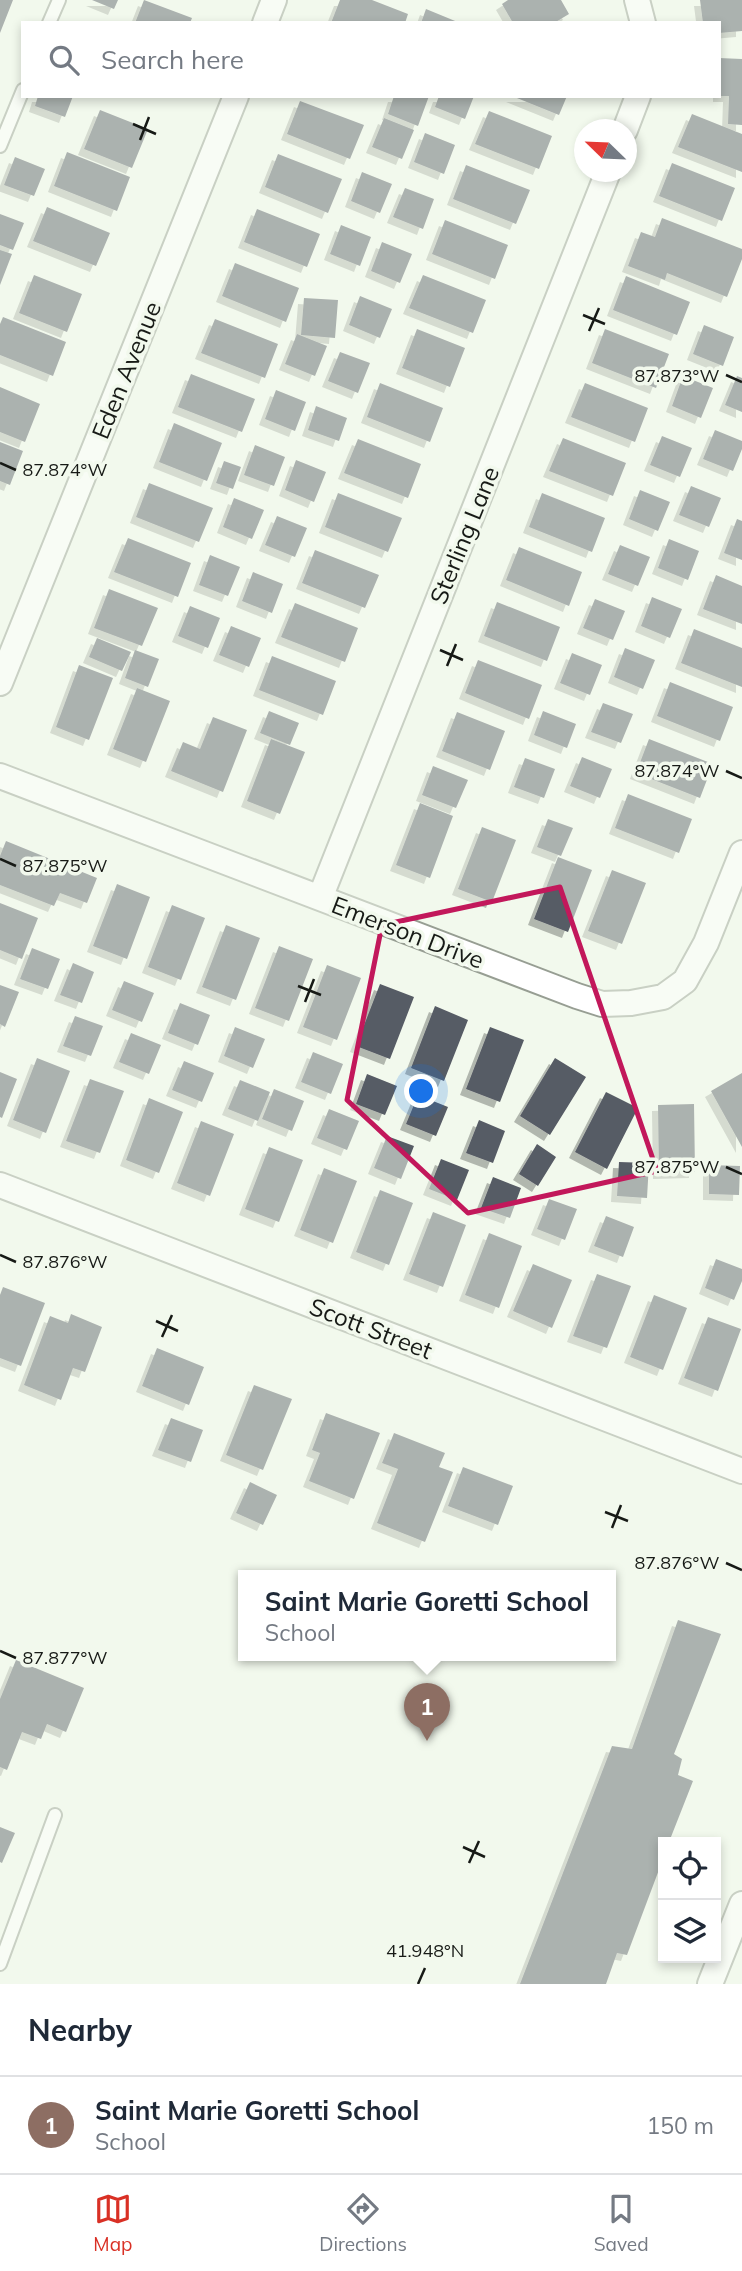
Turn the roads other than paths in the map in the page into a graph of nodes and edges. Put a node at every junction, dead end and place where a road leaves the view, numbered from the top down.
1 (59, 0) edge
2 (274, 0) edge
3 (637, 0) edge
4 (51, 21) edge
5 (266, 21) edge
6 (642, 21) edge
7 (21, 95) edge
8 (235, 98) edge
9 (637, 98) edge
10 (629, 119) edge
11 (0, 146) edge
12 (604, 182) edge
13 (0, 683) edge
14 (0, 776) edge
15 (742, 853) edge
16 (320, 898) junction
17 (0, 1185) edge
18 (742, 1471) edge
19 (55, 1815) dead end
20 (742, 1904) edge
21 (0, 1965) edge
22 (710, 1984) edge

1 - 4 lane
2 - 5 street
3 - 6 street
7 - 11 lane
8 - 13 street, Eden Avenue
9 - 10 street
12 - 16 street, Sterling Lane
14 - 16 street, Emerson Drive
15 - 16 street, Emerson Drive
17 - 18 street, Scott Street
19 - 21 lane
20 - 22 street

